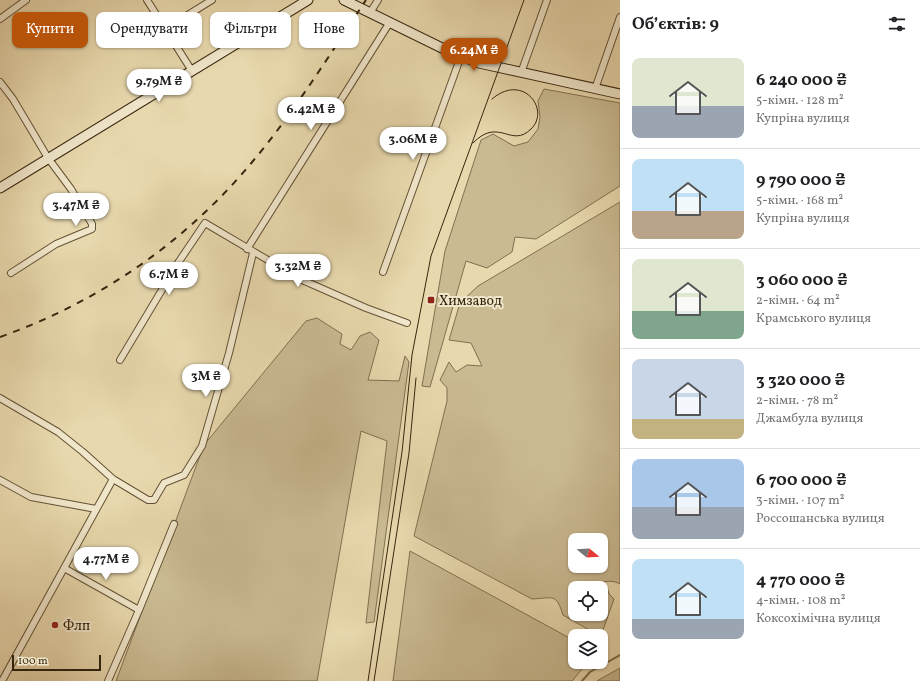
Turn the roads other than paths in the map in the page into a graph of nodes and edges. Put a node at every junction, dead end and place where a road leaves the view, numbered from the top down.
1 (26, 0) edge
2 (147, 0) edge
3 (212, 0) edge
4 (308, 0) edge
5 (344, 0) edge
6 (378, 0) edge
7 (547, 0) edge
8 (154, 12) edge
9 (193, 12) edge
10 (370, 13) junction
11 (620, 17) edge
12 (0, 19) edge
13 (390, 22) junction
14 (177, 48) edge
15 (460, 56) junction
16 (192, 71) junction
17 (521, 73) junction
18 (0, 82) edge
19 (595, 89) junction
20 (620, 94) edge
21 (48, 158) junction
22 (0, 188) edge
23 (250, 251) junction
24 (383, 272) dead end
25 (11, 273) dead end
26 (407, 324) dead end
27 (120, 360) dead end
28 (0, 398) edge
29 (113, 479) junction
30 (0, 480) edge
31 (96, 509) junction
32 (174, 524) dead end
33 (64, 568) junction
34 (139, 610) junction
35 (2, 681) edge
36 (108, 681) edge

1 - 12 street
2 - 8 street
3 - 9 street
4 - 16 main road
5 - 10 main road
6 - 10 street
7 - 17 street
10 - 13 main road
11 - 19 street
13 - 15 main road
13 - 23 street
14 - 16 street
15 - 17 main road
15 - 24 street
16 - 21 main road
17 - 19 main road
18 - 21 street
19 - 20 main road
21 - 22 main road
21 - 25 street
23 - 26 street
23 - 27 street
23 - 29 street
28 - 29 street
29 - 31 street
30 - 31 street
31 - 33 street
32 - 34 street
33 - 34 street
33 - 35 street
34 - 36 street

